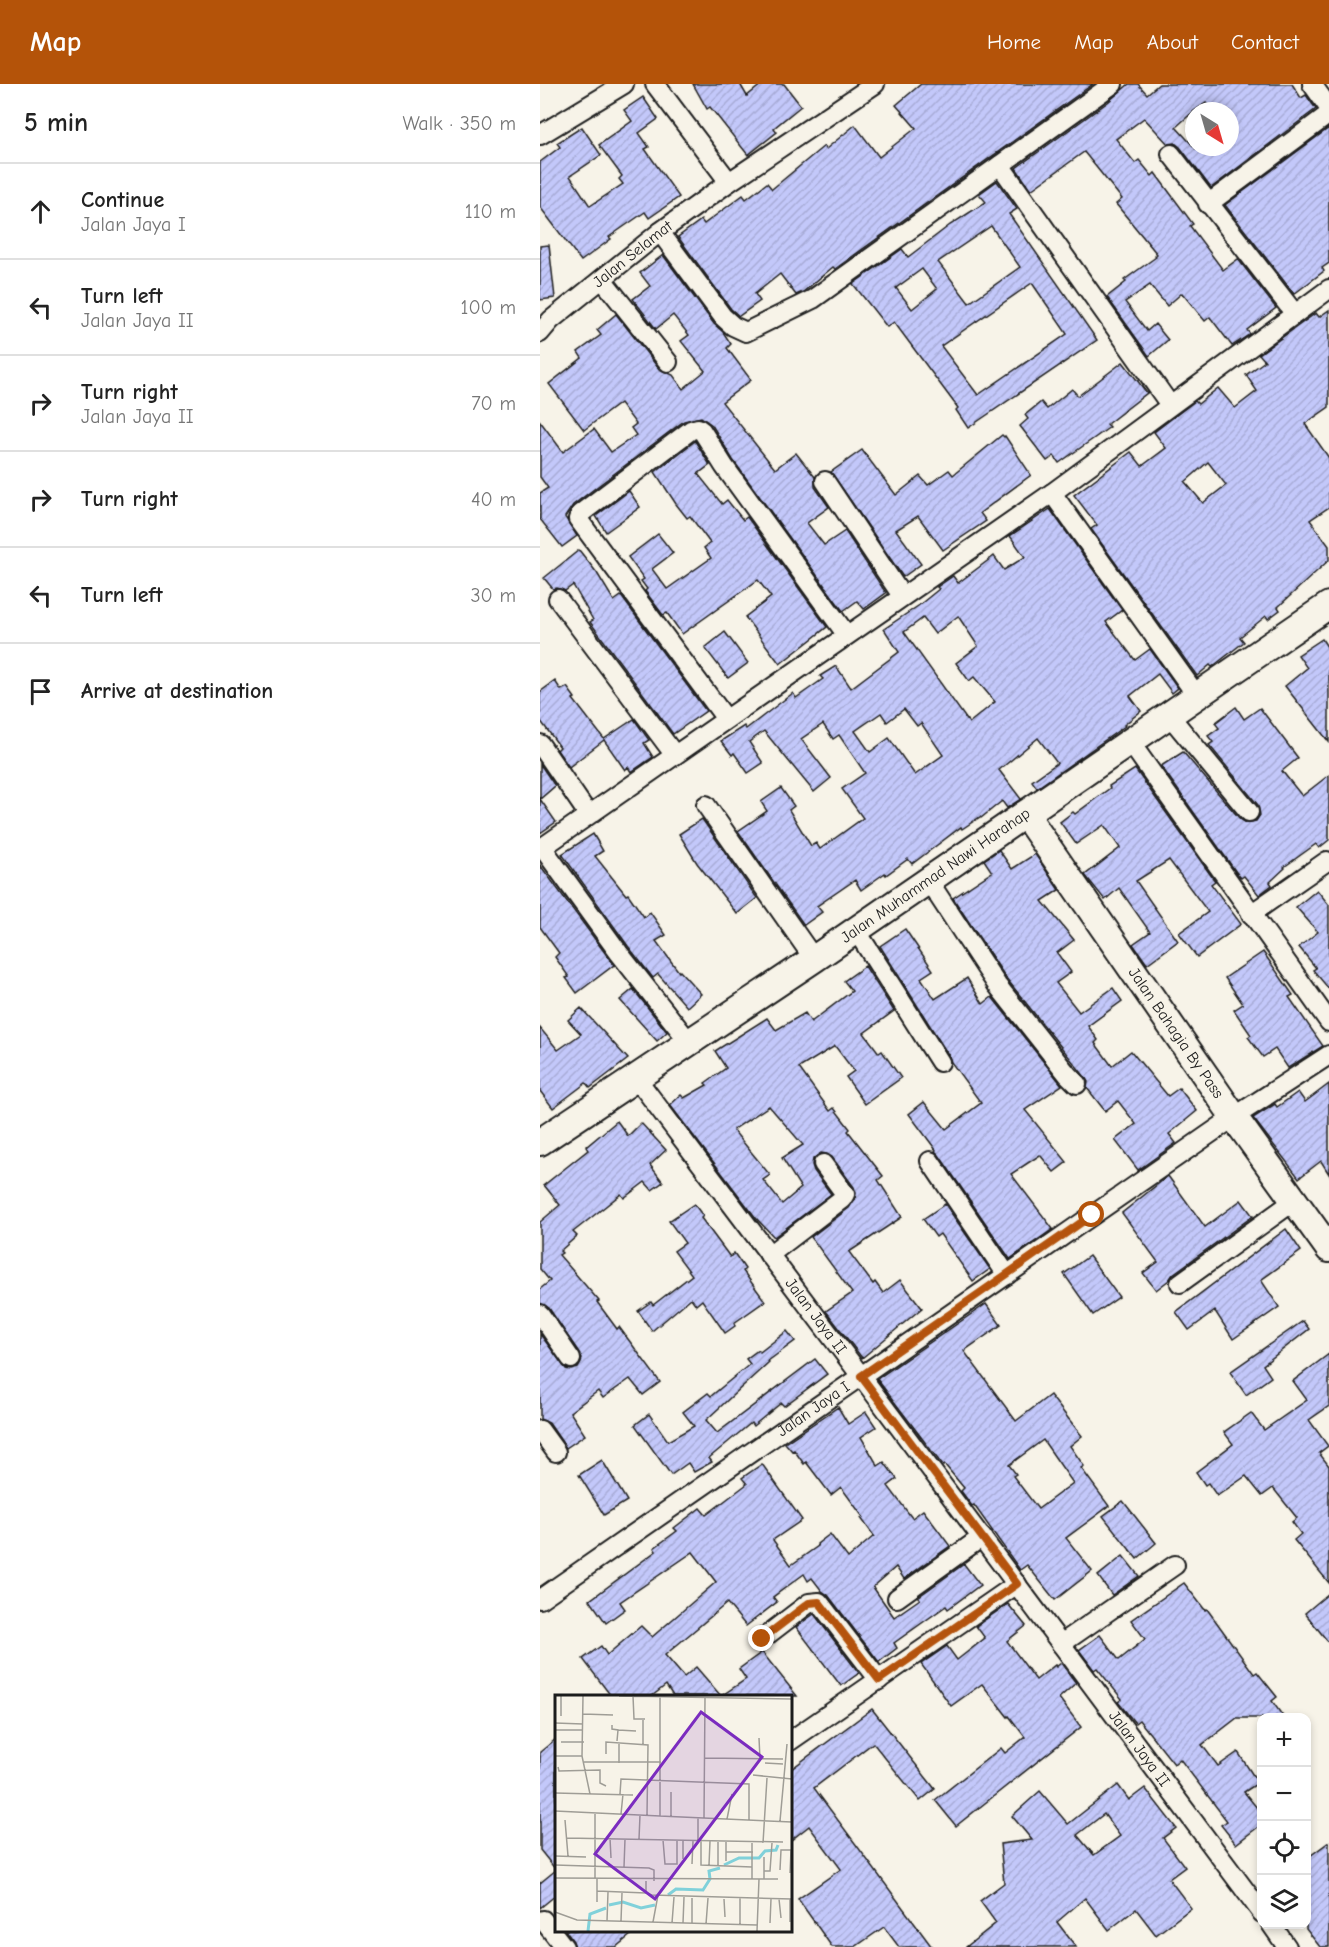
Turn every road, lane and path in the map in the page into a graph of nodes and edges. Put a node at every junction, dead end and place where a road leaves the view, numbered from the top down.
1 (624, 84) edge
2 (655, 84) edge
3 (875, 84) edge
4 (1113, 84) edge
5 (1312, 84) edge
6 (1329, 108) edge
7 (1329, 114) edge
8 (540, 135) edge
9 (1171, 154) dead end
10 (1000, 165) junction
11 (729, 182) junction
12 (1208, 204) junction
13 (660, 232) junction
14 (602, 279) junction
15 (1329, 289) edge
16 (1295, 314) junction
17 (540, 333) edge
18 (668, 362) dead end
19 (1170, 405) junction
20 (825, 481) dead end
21 (1052, 493) junction
22 (902, 596) junction
23 (558, 599) dead end
24 (1329, 605) edge
25 (846, 634) junction
26 (1197, 696) junction
27 (1169, 715) junction
28 (726, 719) junction
29 (1130, 742) junction
30 (540, 744) edge
31 (674, 754) junction
32 (706, 805) dead end
33 (1249, 812) dead end
34 (588, 814) junction
35 (1025, 814) junction
36 (541, 848) edge
37 (1328, 861) dead end
38 (928, 880) junction
39 (1251, 914) junction
40 (856, 930) junction
41 (814, 958) junction
42 (1329, 1022) edge
43 (690, 1042) junction
44 (1329, 1055) edge
45 (940, 1062) dead end
46 (637, 1079) junction
47 (1077, 1084) dead end
48 (1234, 1117) junction
49 (544, 1132) edge
50 (930, 1161) dead end
51 (824, 1164) dead end
52 (1294, 1201) junction
53 (1329, 1249) edge
54 (769, 1255) junction
55 (1007, 1275) junction
56 (1180, 1283) dead end
57 (540, 1314) edge
58 (571, 1359) dead end
59 (861, 1376) junction
60 (540, 1430) edge
61 (556, 1452) dead end
62 (982, 1538) junction
63 (1175, 1565) dead end
64 (1017, 1584) junction
65 (897, 1598) dead end
66 (540, 1599) edge
67 (762, 1639) dead end
68 (1061, 1644) junction
69 (879, 1680) junction
70 (792, 1740) edge
71 (1257, 1905) edge
72 (547, 1918) edge
73 (1274, 1929) edge
74 (555, 1932) edge
75 (555, 1932) edge
76 (564, 1947) edge
77 (1287, 1947) edge

1 - 8 street
2 - 11 street
3 - 11 street, Jalan Selamat
4 - 10 street
5 - 6 street
7 - 12 street
9 - 12 street
10 - 13 street
10 - 19 street
11 - 13 street, Jalan Selamat
12 - 16 street
13 - 14 street, Jalan Selamat
14 - 17 street, Jalan Selamat
14 - 18 street
15 - 16 street
16 - 19 street
19 - 21 street
20 - 22 street
21 - 22 street
21 - 26 street
22 - 25 street
23 - 31 street
24 - 26 main road, Jalan Muhammad Nawi Harahap
25 - 28 street
25 - 28 street
26 - 27 main road, Jalan Muhammad Nawi Harahap
27 - 29 main road, Jalan Muhammad Nawi Harahap
27 - 33 street
28 - 31 street
29 - 35 main road, Jalan Muhammad Nawi Harahap
29 - 39 street
30 - 34 street
31 - 34 street
32 - 41 street
34 - 36 street
35 - 38 main road, Jalan Muhammad Nawi Harahap
35 - 48 main road, Jalan Bahagia By Pass
36 - 43 street
37 - 39 street
38 - 40 main road, Jalan Muhammad Nawi Harahap
38 - 47 street
39 - 42 street
40 - 41 main road, Jalan Muhammad Nawi Harahap
40 - 45 street
41 - 43 main road, Jalan Muhammad Nawi Harahap
43 - 46 main road, Jalan Muhammad Nawi Harahap
44 - 48 street, Jalan Jaya I
46 - 49 main road, Jalan Muhammad Nawi Harahap
46 - 54 street, Jalan Jaya II
48 - 52 main road, Jalan Bahagia By Pass
48 - 55 street, Jalan Jaya I
50 - 55 street
51 - 54 street
52 - 53 main road, Jalan Bahagia By Pass
52 - 56 street
54 - 59 street, Jalan Jaya II
55 - 59 street, Jalan Jaya I
57 - 58 street
59 - 62 street, Jalan Jaya II
59 - 66 street, Jalan Jaya I
60 - 61 street
62 - 64 street, Jalan Jaya II
62 - 65 street
63 - 68 street
64 - 68 street, Jalan Jaya II
64 - 69 street
67 - 69 street
68 - 71 street, Jalan Jaya II
69 - 70 street
72 - 74 street
73 - 77 street
75 - 76 street

